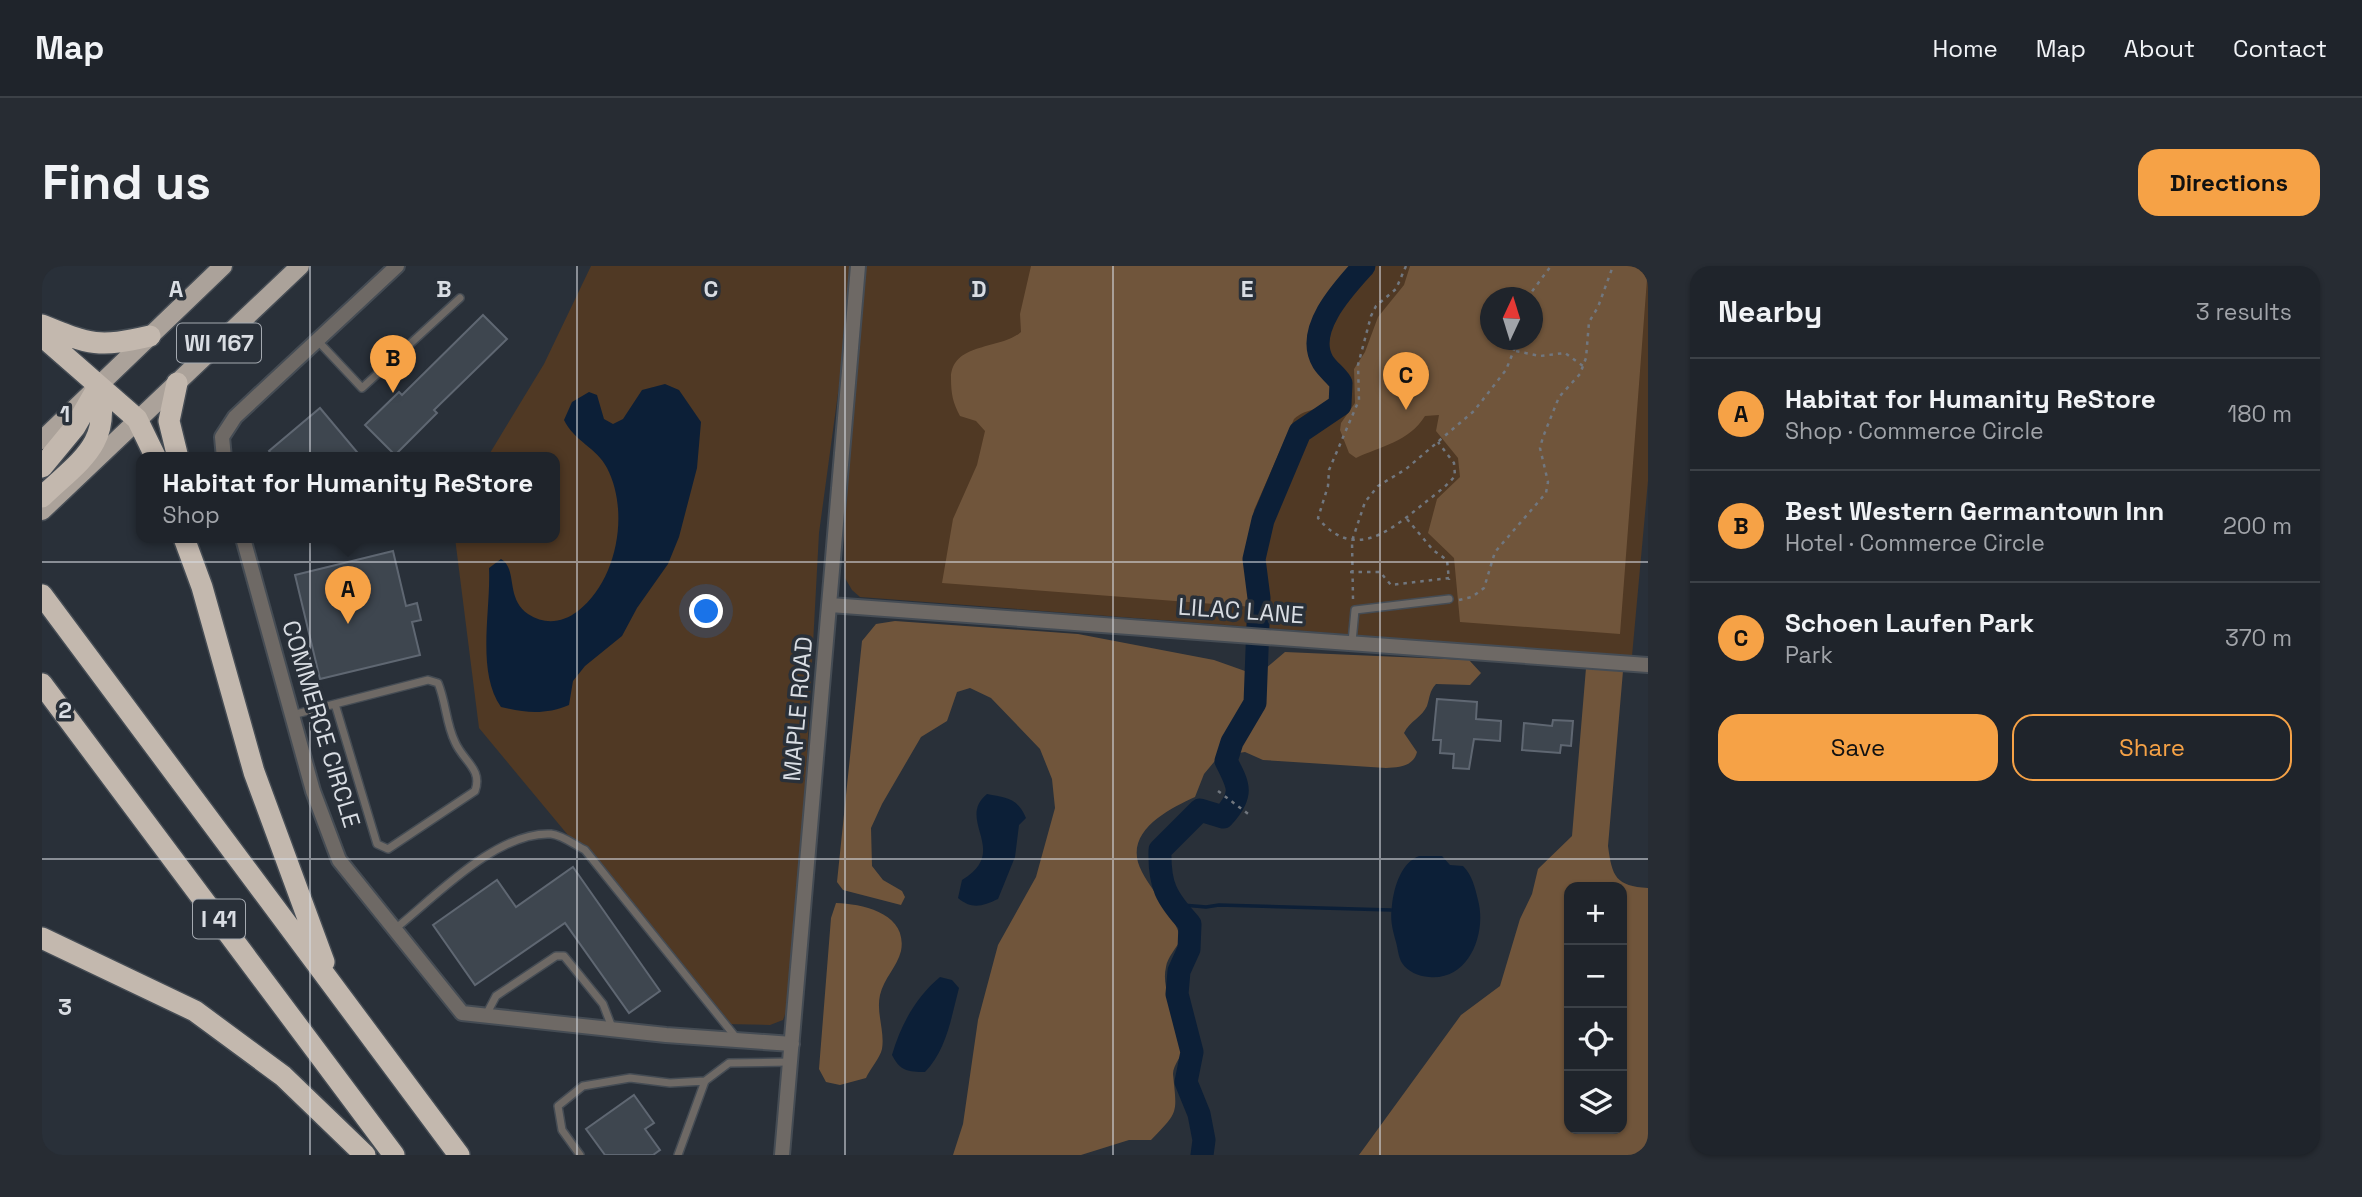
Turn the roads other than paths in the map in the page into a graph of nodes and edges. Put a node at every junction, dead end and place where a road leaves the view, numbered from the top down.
1 (223, 266) edge
2 (300, 266) edge
3 (397, 266) edge
4 (858, 266) edge
5 (460, 298) dead end
6 (42, 325) edge
7 (42, 336) edge
8 (150, 336) junction
9 (317, 340) junction
10 (177, 383) junction
11 (98, 387) junction
12 (137, 419) junction
13 (42, 440) edge
14 (153, 452) edge
15 (177, 452) edge
16 (223, 452) edge
17 (42, 467) edge
18 (42, 497) edge
19 (42, 511) edge
20 (186, 543) edge
21 (196, 543) edge
22 (244, 543) edge
23 (202, 587) junction
24 (42, 595) edge
25 (1449, 599) dead end
26 (830, 605) junction
27 (1352, 642) junction
28 (1648, 665) edge
29 (42, 684) edge
30 (335, 704) junction
31 (292, 715) junction
32 (395, 930) junction
33 (42, 938) edge
34 (331, 983) junction
35 (486, 1016) junction
36 (614, 1030) junction
37 (739, 1041) junction
38 (792, 1044) junction
39 (790, 1062) junction
40 (705, 1081) junction
41 (365, 1155) edge
42 (394, 1155) edge
43 (459, 1155) edge
44 (580, 1155) edge
45 (678, 1155) edge
46 (782, 1155) edge

1 - 8 main road, WI 167
2 - 10 main road, WI 167
3 - 9 street
4 - 26 street, MAPLE ROAD
5 - 9 lane
6 - 8 highway, WI 167
7 - 11 highway
8 - 11 main road, WI 167
9 - 16 street
10 - 12 main road, WI 167
10 - 15 highway
11 - 12 highway
11 - 13 main road
11 - 17 highway
11 - 18 highway
12 - 14 highway
12 - 19 main road, WI 167
20 - 23 highway
21 - 23 highway
22 - 31 street, COMMERCE CIRCLE
23 - 34 highway
24 - 34 highway, I 41
25 - 27 lane
26 - 27 street, LILAC LANE
26 - 38 street, MAPLE ROAD
27 - 28 street, LILAC LANE
29 - 42 highway, I 41
30 - 30 lane
30 - 31 lane
31 - 32 street, COMMERCE CIRCLE
32 - 35 street, COMMERCE CIRCLE
32 - 37 lane
33 - 41 highway
34 - 43 highway, I 41
35 - 36 street, COMMERCE CIRCLE
35 - 36 lane
36 - 37 street, COMMERCE CIRCLE
37 - 38 street, COMMERCE CIRCLE
38 - 39 street, MAPLE ROAD
39 - 40 lane
39 - 46 street, MAPLE ROAD
40 - 44 lane
40 - 45 lane

